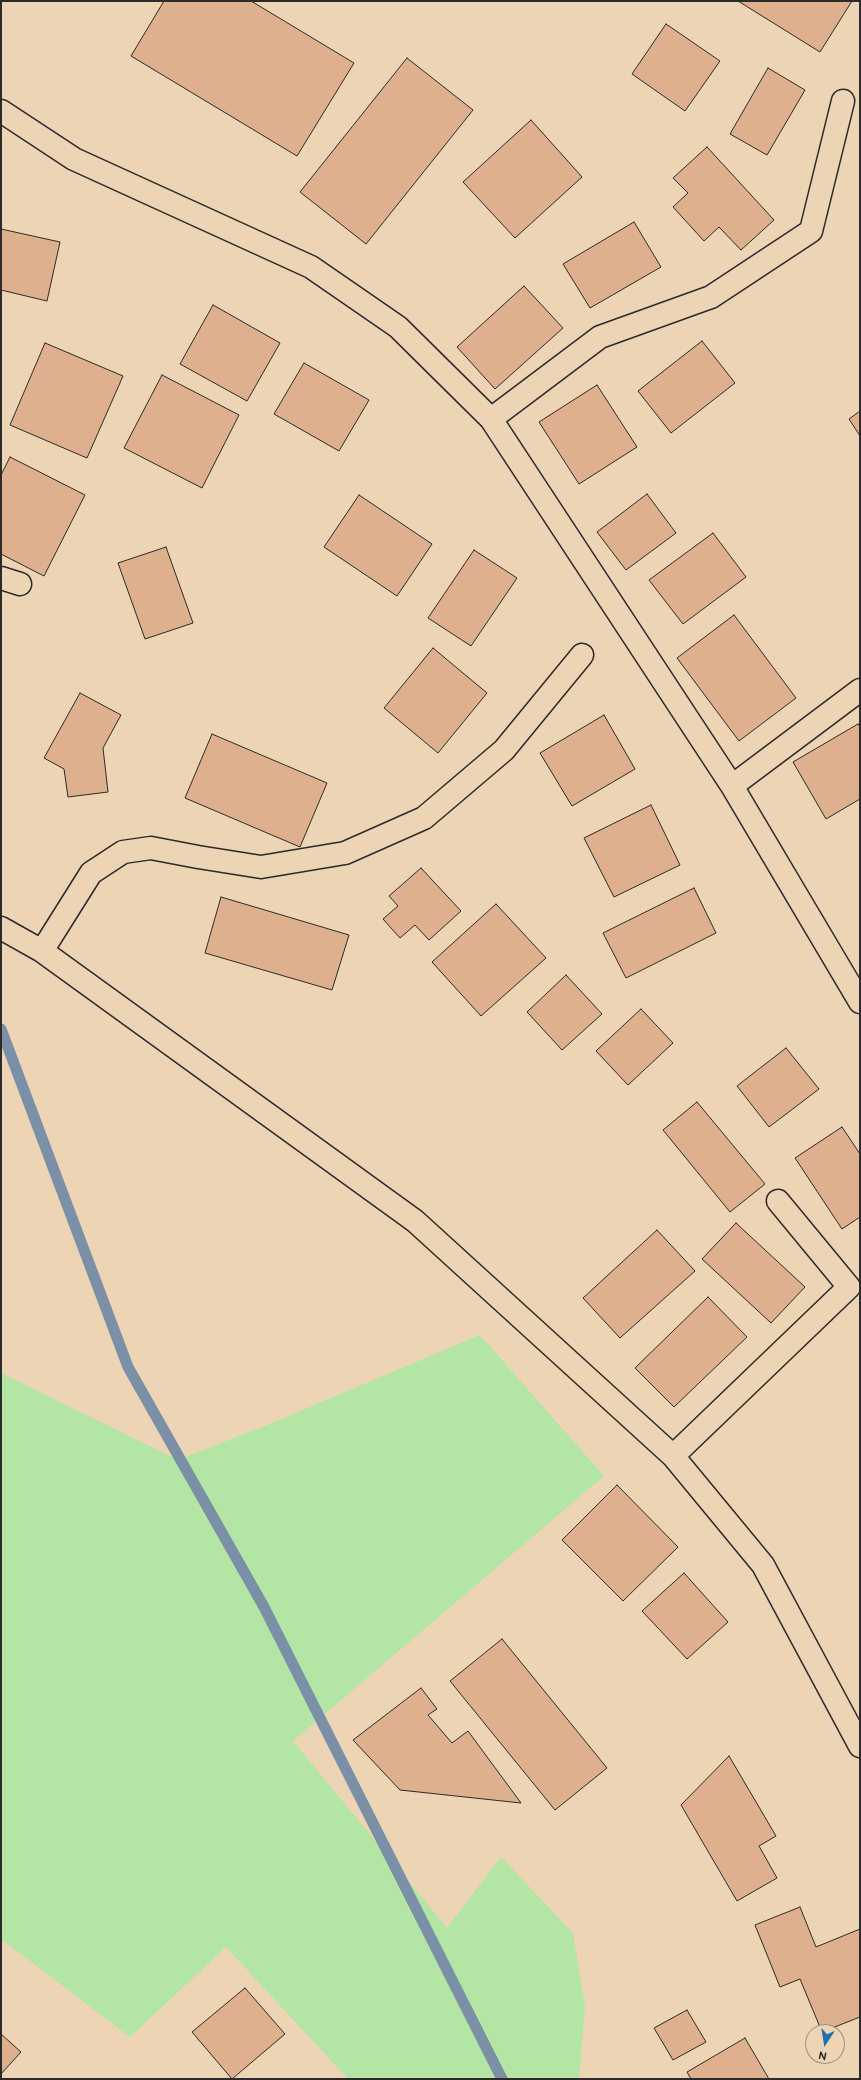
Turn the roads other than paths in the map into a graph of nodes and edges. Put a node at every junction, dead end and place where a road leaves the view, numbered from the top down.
1 (843, 102) dead end
2 (1, 111) edge
3 (491, 419) junction
4 (582, 655) dead end
5 (860, 690) edge
6 (732, 786) junction
7 (1, 928) edge
8 (42, 951) junction
9 (854, 979) edge
10 (860, 1002) edge
11 (778, 1201) dead end
12 (672, 1456) junction
13 (860, 1746) edge

1 - 3 street
2 - 3 street
3 - 6 street
4 - 8 street
5 - 6 street
6 - 9 street
7 - 8 street
8 - 12 street
9 - 10 street
11 - 12 street
12 - 13 street

